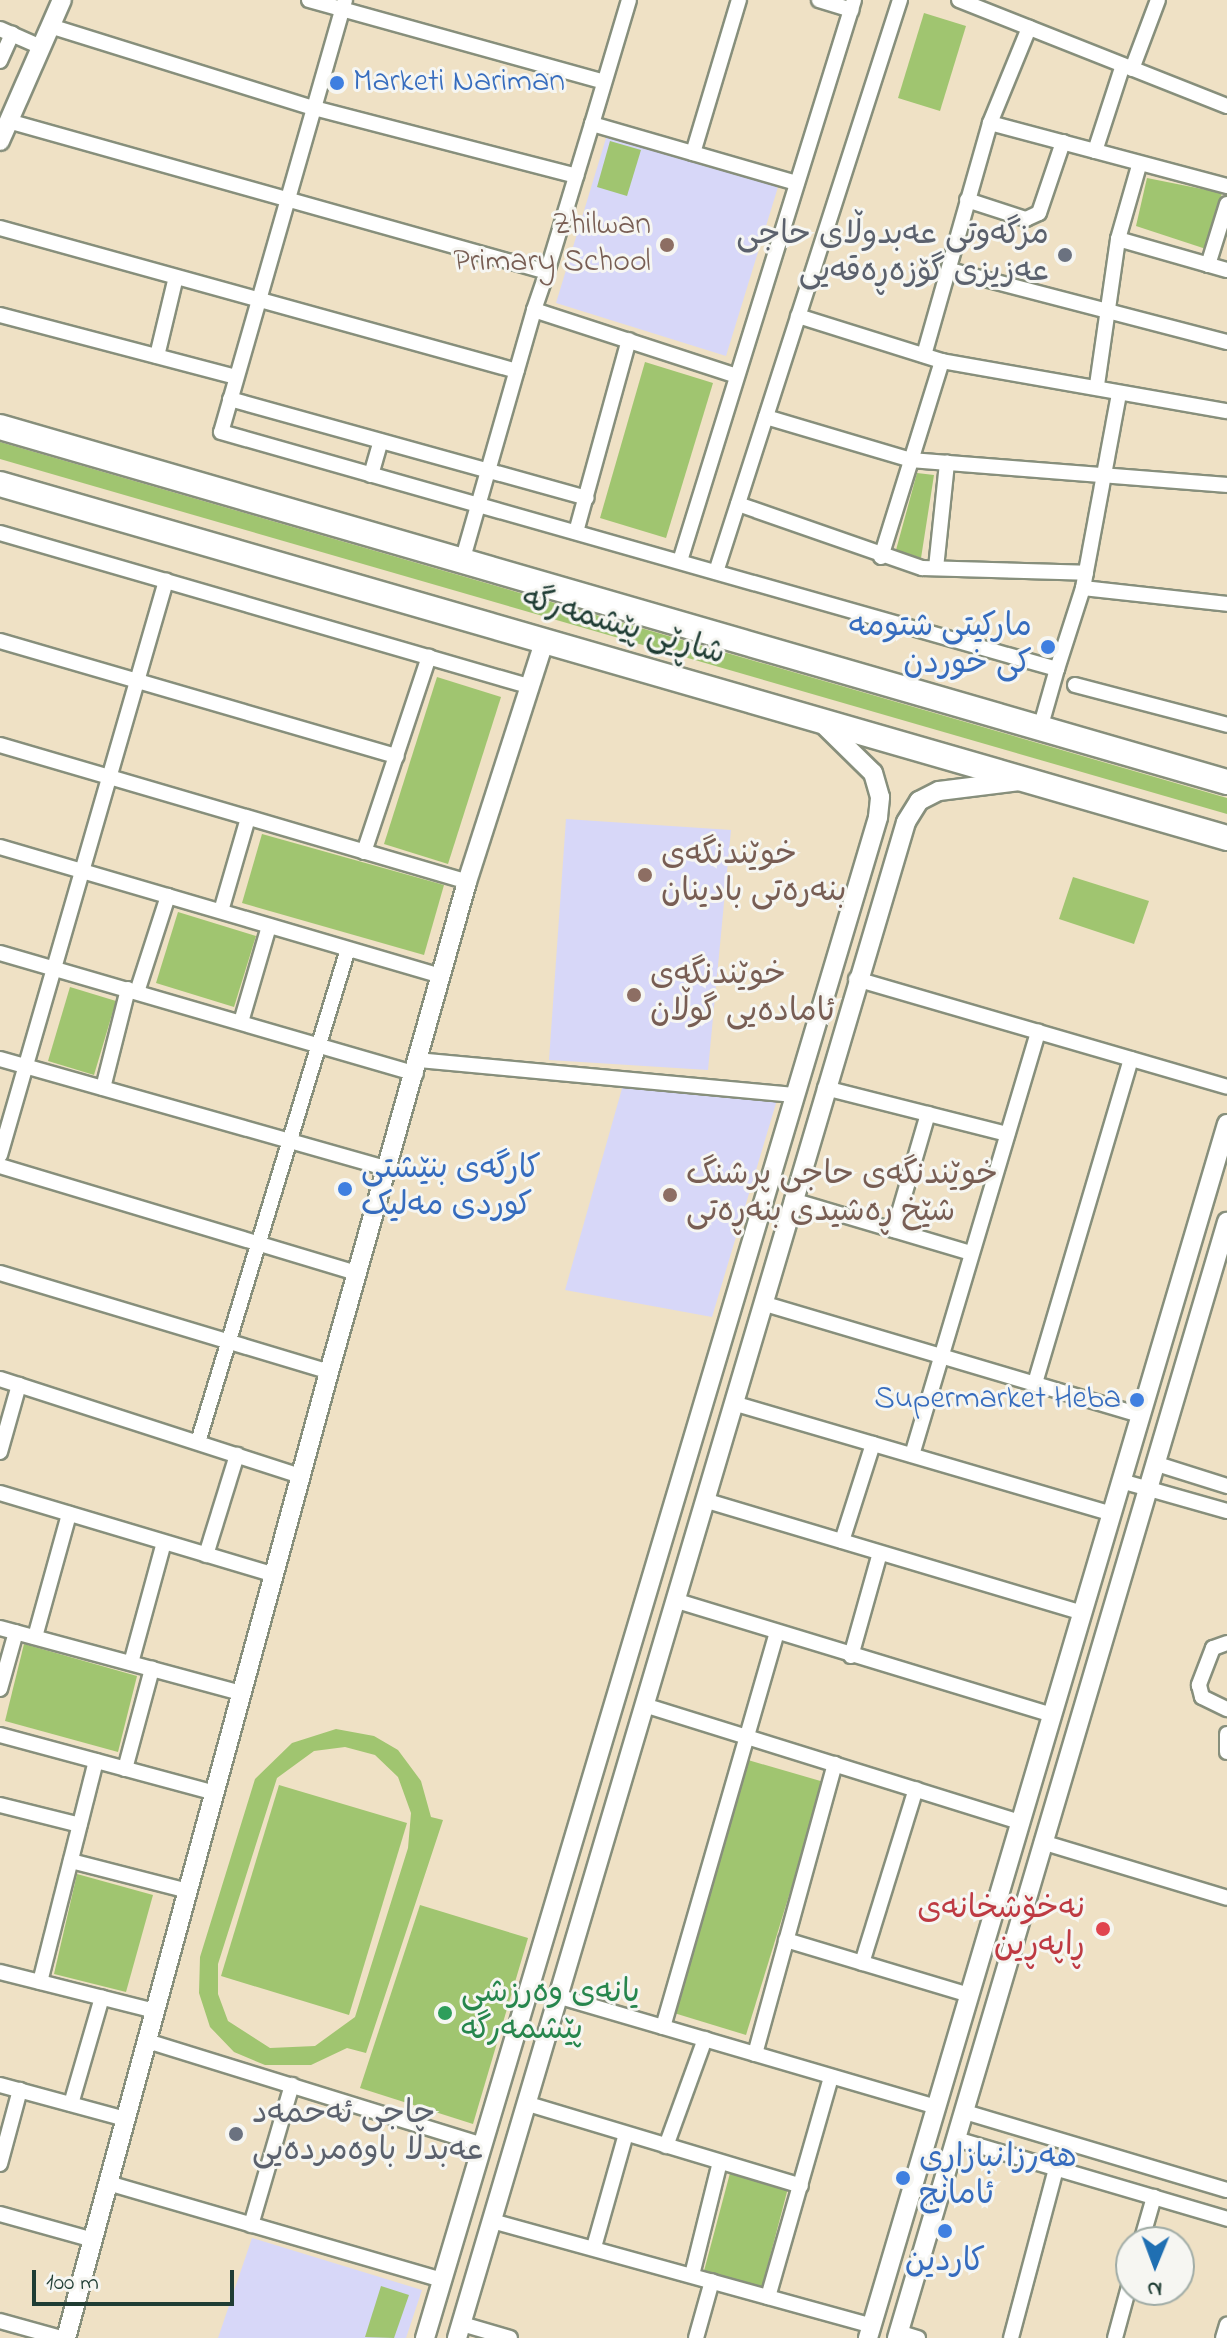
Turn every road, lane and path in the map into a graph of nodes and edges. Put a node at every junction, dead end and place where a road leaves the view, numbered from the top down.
1 (62, 0) edge
2 (309, 0) edge
3 (629, 0) edge
4 (739, 0) edge
5 (819, 0) edge
6 (900, 0) edge
7 (959, 0) edge
8 (1158, 0) edge
9 (344, 5) edge
10 (853, 5) edge
11 (50, 26) junction
12 (1029, 28) junction
13 (6, 31) edge
14 (41, 47) junction
15 (0, 61) edge
16 (1128, 67) junction
17 (604, 82) junction
18 (1227, 106) edge
19 (314, 108) junction
20 (8, 121) junction
21 (990, 123) junction
22 (592, 124) junction
23 (0, 141) edge
24 (1063, 142) junction
25 (1095, 151) junction
26 (693, 153) junction
27 (1139, 166) junction
28 (576, 176) junction
29 (797, 183) junction
30 (1227, 186) edge
31 (967, 200) junction
32 (287, 201) junction
33 (1227, 204) edge
34 (0, 228) edge
35 (1118, 239) junction
36 (1208, 265) junction
37 (950, 270) junction
38 (1227, 270) edge
39 (547, 272) junction
40 (176, 277) junction
41 (258, 300) junction
42 (534, 310) junction
43 (1109, 311) junction
44 (0, 315) edge
45 (798, 316) junction
46 (629, 340) junction
47 (1227, 342) edge
48 (924, 355) junction
49 (157, 356) junction
50 (942, 361) junction
51 (517, 371) junction
52 (737, 376) junction
53 (236, 377) junction
54 (1097, 385) junction
55 (1119, 393) junction
56 (230, 399) junction
57 (1227, 411) edge
58 (766, 417) junction
59 (0, 427) edge
60 (381, 441) junction
61 (911, 460) junction
62 (947, 463) junction
63 (488, 471) junction
64 (1107, 472) junction
65 (371, 475) junction
66 (0, 484) edge
67 (1227, 485) edge
68 (586, 498) junction
69 (738, 504) junction
70 (478, 505) junction
71 (576, 532) junction
72 (0, 533) edge
73 (881, 557) junction
74 (463, 558) junction
75 (680, 561) junction
76 (936, 568) junction
77 (716, 572) junction
78 (166, 581) junction
79 (1085, 581) junction
80 (1227, 604) edge
81 (545, 639) junction
82 (0, 641) edge
83 (429, 657) junction
84 (1057, 669) junction
85 (137, 681) junction
86 (1075, 685) dead end
87 (528, 686) junction
88 (810, 716) junction
89 (1041, 725) junction
90 (1227, 725) edge
91 (0, 745) edge
92 (397, 756) junction
93 (109, 777) junction
94 (1025, 781) junction
95 (1227, 782) edge
96 (248, 818) junction
97 (1221, 840) edge
98 (0, 847) edge
99 (364, 852) junction
100 (82, 871) junction
101 (467, 882) junction
102 (168, 896) junction
103 (851, 902) junction
104 (877, 910) junction
105 (221, 911) junction
106 (269, 926) junction
107 (348, 949) junction
108 (0, 953) edge
109 (54, 968) junction
110 (442, 976) junction
111 (856, 979) junction
112 (133, 991) junction
113 (241, 1022) junction
114 (1038, 1031) junction
115 (319, 1044) junction
116 (0, 1059) edge
117 (1131, 1059) junction
118 (26, 1066) junction
119 (417, 1067) junction
120 (1227, 1087) edge
121 (103, 1088) junction
122 (825, 1088) junction
123 (795, 1095) junction
124 (928, 1114) junction
125 (1227, 1124) edge
126 (1007, 1134) junction
127 (289, 1141) junction
128 (0, 1155) edge
129 (0, 1166) edge
130 (389, 1169) junction
131 (792, 1200) junction
132 (1227, 1222) edge
133 (894, 1230) junction
134 (750, 1239) junction
135 (258, 1243) junction
136 (777, 1247) junction
137 (971, 1253) junction
138 (0, 1273) edge
139 (357, 1273) junction
140 (1177, 1291) junction
141 (1203, 1299) junction
142 (762, 1303) junction
143 (229, 1342) junction
144 (942, 1355) junction
145 (329, 1372) junction
146 (0, 1379) edge
147 (1035, 1383) junction
148 (19, 1385) junction
149 (733, 1403) junction
150 (1141, 1415) junction
151 (198, 1442) junction
152 (873, 1444) junction
153 (0, 1452) edge
154 (237, 1455) junction
155 (912, 1455) junction
156 (1154, 1463) junction
157 (301, 1476) junction
158 (1121, 1481) junction
159 (1227, 1486) edge
160 (1146, 1488) junction
161 (0, 1493) edge
162 (704, 1500) junction
163 (1227, 1511) edge
164 (69, 1514) junction
165 (1112, 1514) junction
166 (663, 1540) junction
167 (842, 1541) junction
168 (164, 1542) junction
169 (689, 1547) junction
170 (880, 1553) junction
171 (206, 1555) junction
172 (275, 1575) junction
173 (674, 1600) junction
174 (1082, 1613) junction
175 (0, 1628) edge
176 (16, 1632) junction
177 (777, 1633) junction
178 (35, 1637) junction
179 (1227, 1643) edge
180 (851, 1656) junction
181 (131, 1663) junction
182 (152, 1669) junction
183 (0, 1689) edge
184 (241, 1693) junction
185 (644, 1705) junction
186 (1227, 1709) edge
187 (1052, 1715) junction
188 (1227, 1734) edge
189 (744, 1735) junction
190 (1, 1738) edge
191 (1227, 1752) edge
192 (96, 1761) junction
193 (835, 1764) junction
194 (125, 1769) junction
195 (916, 1789) junction
196 (215, 1793) junction
197 (0, 1805) edge
198 (1020, 1822) junction
199 (80, 1825) junction
200 (1042, 1842) junction
201 (71, 1861) junction
202 (188, 1891) junction
203 (1227, 1898) edge
204 (555, 1908) junction
205 (579, 1916) junction
206 (786, 1940) junction
207 (862, 1963) junction
208 (0, 1972) edge
209 (40, 1982) junction
210 (969, 1995) junction
211 (557, 1996) junction
212 (102, 1997) junction
213 (155, 2011) junction
214 (663, 2027) junction
215 (705, 2039) junction
216 (147, 2041) junction
217 (755, 2054) junction
218 (831, 2077) junction
219 (0, 2085) edge
220 (292, 2085) junction
221 (20, 2090) junction
222 (525, 2103) junction
223 (71, 2104) junction
224 (936, 2107) junction
225 (965, 2112) junction
226 (125, 2119) junction
227 (626, 2134) junction
228 (956, 2139) junction
229 (483, 2145) junction
230 (666, 2146) junction
231 (720, 2162) junction
232 (0, 2164) edge
233 (1056, 2169) junction
234 (108, 2183) junction
235 (801, 2186) junction
236 (1227, 2190) edge
237 (1154, 2197) junction
238 (0, 2214) edge
239 (1227, 2219) edge
240 (492, 2221) junction
241 (251, 2225) junction
242 (1146, 2226) edge
243 (93, 2240) junction
244 (594, 2247) junction
245 (692, 2275) junction
246 (442, 2280) junction
247 (712, 2281) junction
248 (768, 2297) junction
249 (1124, 2306) edge
250 (0, 2321) edge
251 (1227, 2325) edge
252 (459, 2331) edge
253 (870, 2332) edge
254 (898, 2335) edge
255 (63, 2338) edge
256 (425, 2338) edge
257 (510, 2338) edge
258 (696, 2338) edge
259 (918, 2338) edge
260 (1011, 2338) edge
261 (1115, 2338) edge
262 (1223, 2338) edge

1 - 11 street
2 - 9 street
3 - 17 street
4 - 26 street
5 - 10 street
6 - 45 street
7 - 12 street
8 - 16 street
9 - 17 street
9 - 19 street
10 - 29 street
11 - 14 street
11 - 19 street
12 - 16 street
12 - 21 street
13 - 14 street
13 - 15 street
14 - 20 street
16 - 18 street
16 - 25 street
17 - 22 street
19 - 28 street
19 - 32 street
20 - 23 street
20 - 32 street
21 - 24 street
21 - 31 street
22 - 26 street
22 - 28 street
24 - 25 street
24 - 31 street
25 - 27 street
26 - 29 street
27 - 30 street
27 - 35 street
28 - 39 street
29 - 52 street
31 - 37 street
32 - 39 street
32 - 41 street
33 - 36 street
34 - 40 street
35 - 36 street
35 - 43 street
36 - 38 street
37 - 43 street
37 - 48 street
39 - 42 street
40 - 41 street
40 - 49 street
41 - 51 street
41 - 53 street
42 - 46 street
42 - 51 street
43 - 47 street
43 - 54 street
44 - 49 street
45 - 48 street
45 - 58 street
46 - 52 street
46 - 68 street
48 - 50 street
49 - 53 street
50 - 54 street
50 - 61 street
51 - 63 street
52 - 75 street
53 - 56 street
54 - 55 street
55 - 57 street
55 - 64 street
56 - 60 street
56 - 65 street
58 - 61 street
58 - 69 street
59 - 74 highway, شاڕێی پێشمەرگە
60 - 63 street
60 - 65 street
61 - 62 street
61 - 73 street
62 - 64 street
62 - 76 street
63 - 68 street
63 - 70 street
64 - 67 street
64 - 79 street
65 - 70 street
66 - 81 highway, شاڕێی پێشمەرگە
68 - 71 street
69 - 73 street
69 - 77 street
70 - 71 street
70 - 74 street
71 - 75 street
72 - 78 street
73 - 76 street
74 - 89 highway, شاڕێی پێشمەرگە
75 - 77 street
76 - 79 street
77 - 84 street
78 - 83 street
78 - 85 street
79 - 80 street
79 - 84 street
81 - 87 street
81 - 88 highway, شاڕێی پێشمەرگە
82 - 85 street
83 - 87 street
83 - 92 street
84 - 89 street
85 - 92 street
85 - 93 street
86 - 90 street
87 - 101 street
88 - 94 highway, شاڕێی پێشمەرگە
88 - 103 street
89 - 95 highway, شاڕێی پێشمەرگە
91 - 93 street
92 - 99 street
93 - 96 street
93 - 100 street
94 - 97 highway, شاڕێی پێشمەرگە
94 - 104 street
96 - 99 street
96 - 105 street
98 - 100 street
99 - 101 street
100 - 102 street
100 - 109 street
101 - 110 street
102 - 105 street
102 - 112 street
103 - 104 street
103 - 123 street
104 - 111 street
105 - 106 street
106 - 107 street
106 - 113 street
107 - 110 street
107 - 115 street
108 - 109 street
109 - 112 street
109 - 118 street
110 - 119 street
111 - 114 street
111 - 122 street
112 - 113 street
112 - 121 street
113 - 115 street
114 - 117 street
114 - 126 street
115 - 119 street
115 - 127 street
116 - 118 street
117 - 120 street
117 - 147 street
118 - 121 street
118 - 128 street
119 - 123 street
119 - 130 street
121 - 127 street
122 - 124 street
122 - 131 street
123 - 134 street
124 - 126 street
124 - 133 street
125 - 140 street
126 - 137 street
127 - 130 street
127 - 135 street
129 - 135 street
130 - 139 street
131 - 133 street
131 - 136 street
132 - 141 street
133 - 137 street
134 - 136 street
134 - 166 street
135 - 139 street
135 - 143 street
136 - 142 street
137 - 144 street
138 - 143 street
139 - 145 street
140 - 141 street
140 - 150 street
141 - 156 street
142 - 144 street
142 - 149 street
143 - 145 street
143 - 151 street
144 - 147 street
144 - 155 street
145 - 157 street
146 - 148 street
147 - 150 street
148 - 151 street
148 - 153 street
149 - 152 street
149 - 162 street
150 - 158 street
151 - 154 street
152 - 155 street
152 - 167 street
154 - 157 street
154 - 171 street
155 - 165 street
156 - 159 street
156 - 160 street
157 - 172 street
158 - 160 street
158 - 165 street
160 - 163 street
160 - 200 street
161 - 164 street
162 - 167 street
162 - 169 street
164 - 168 street
164 - 178 street
165 - 174 street
166 - 169 street
166 - 204 street
167 - 170 street
168 - 171 street
168 - 181 street
169 - 173 street
170 - 174 street
170 - 180 street
171 - 172 street
172 - 184 street
173 - 177 street
173 - 185 street
174 - 187 street
175 - 176 street
176 - 178 street
176 - 183 street
177 - 180 street
177 - 189 street
178 - 181 street
179 - 186 street
180 - 187 street
181 - 182 street
182 - 184 street
182 - 194 street
184 - 196 street
185 - 189 street
185 - 205 street
187 - 198 street
188 - 191 street
189 - 193 street
189 - 214 street
190 - 192 street
192 - 194 street
192 - 199 street
193 - 195 street
193 - 206 street
194 - 196 street
195 - 198 street
195 - 207 street
196 - 202 street
197 - 199 street
198 - 210 street
199 - 201 street
200 - 203 street
200 - 225 street
201 - 202 street
201 - 209 street
202 - 213 street
204 - 205 street
204 - 229 street
205 - 211 street
206 - 207 street
206 - 217 street
207 - 210 street
208 - 209 street
209 - 212 street
210 - 224 street
211 - 214 street
211 - 222 street
212 - 213 street
212 - 223 street
213 - 216 street
214 - 215 street
215 - 217 street
215 - 230 street
216 - 220 street
216 - 226 street
217 - 218 street
218 - 224 street
218 - 235 street
219 - 221 street
220 - 229 street
220 - 241 street
221 - 223 street
221 - 232 street
222 - 227 street
222 - 240 street
223 - 226 street
224 - 253 street
225 - 228 street
225 - 236 street
226 - 234 street
227 - 230 street
227 - 244 street
228 - 233 street
228 - 254 street
229 - 246 street
230 - 231 street
231 - 235 street
231 - 245 street
233 - 237 street
233 - 260 street
234 - 241 street
234 - 243 street
235 - 248 street
237 - 239 street
237 - 242 street
238 - 243 street
240 - 244 street
240 - 252 street
241 - 246 street
243 - 255 street
244 - 245 street
245 - 247 street
246 - 256 street
247 - 248 street
247 - 258 street
248 - 253 street
249 - 261 street
250 - 255 street
251 - 262 street
252 - 257 street
254 - 259 street

